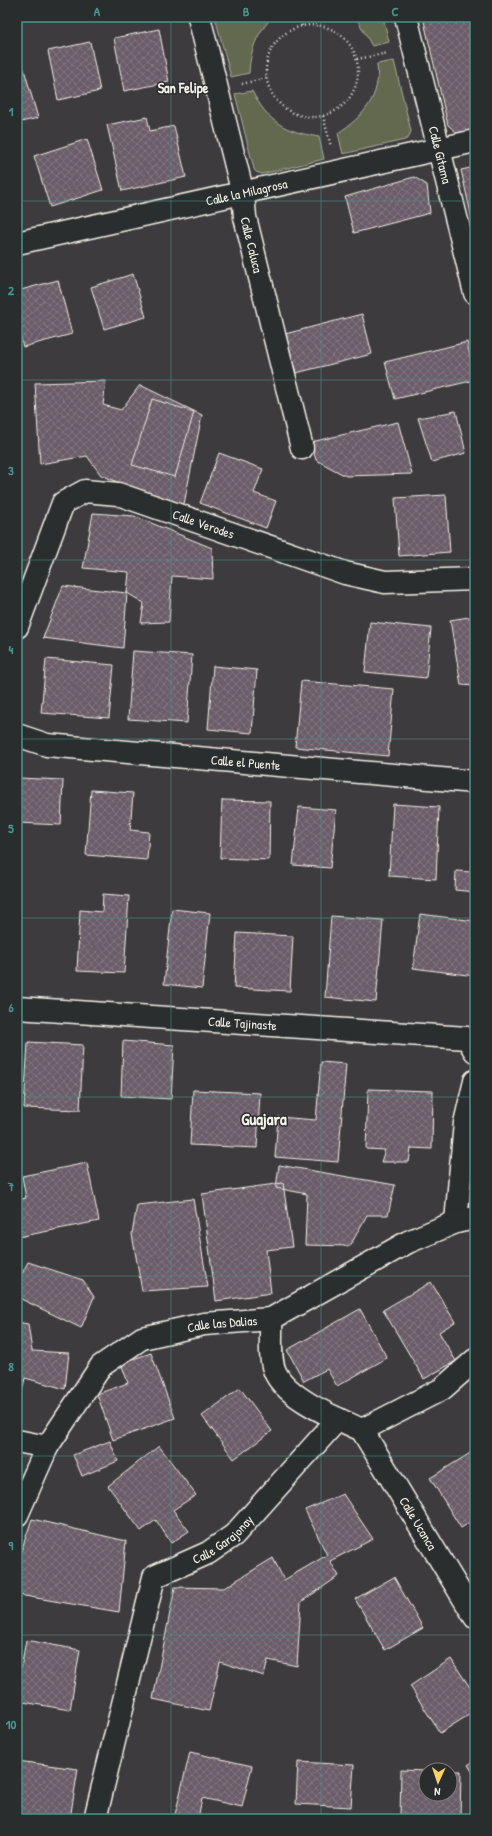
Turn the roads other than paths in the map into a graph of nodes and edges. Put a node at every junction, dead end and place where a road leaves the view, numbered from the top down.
1 (199, 17) edge
2 (406, 17) edge
3 (475, 141) edge
4 (438, 149) junction
5 (243, 194) junction
6 (17, 243) edge
7 (475, 293) edge
8 (302, 448) dead end
9 (475, 578) edge
10 (17, 627) edge
11 (17, 735) edge
12 (475, 782) edge
13 (17, 1008) edge
14 (471, 1044) edge
15 (475, 1082) edge
16 (465, 1220) edge
17 (271, 1319) junction
18 (475, 1360) edge
19 (338, 1419) junction
20 (362, 1430) junction
21 (17, 1441) edge
22 (47, 1447) junction
23 (17, 1515) edge
24 (475, 1617) edge
25 (95, 1819) edge

1 - 5 street, Calle Caluca
2 - 4 street, Calle Gitama
3 - 4 street, Calle la Milagrosa
4 - 5 street, Calle la Milagrosa
4 - 7 street, Calle Gitama
5 - 6 street, Calle la Milagrosa
5 - 8 street, Calle Caluca
9 - 10 street, Calle Verodes
11 - 12 street, Calle el Puente
13 - 14 street, Calle Tajinaste
15 - 16 street
16 - 17 street, Calle las Dalias
17 - 19 street
17 - 22 street, Calle las Dalias
18 - 20 street
19 - 20 street
19 - 25 street, Calle Garajonay
20 - 24 street, Calle Ucanca
21 - 22 street
22 - 23 street, Calle las Dalias

